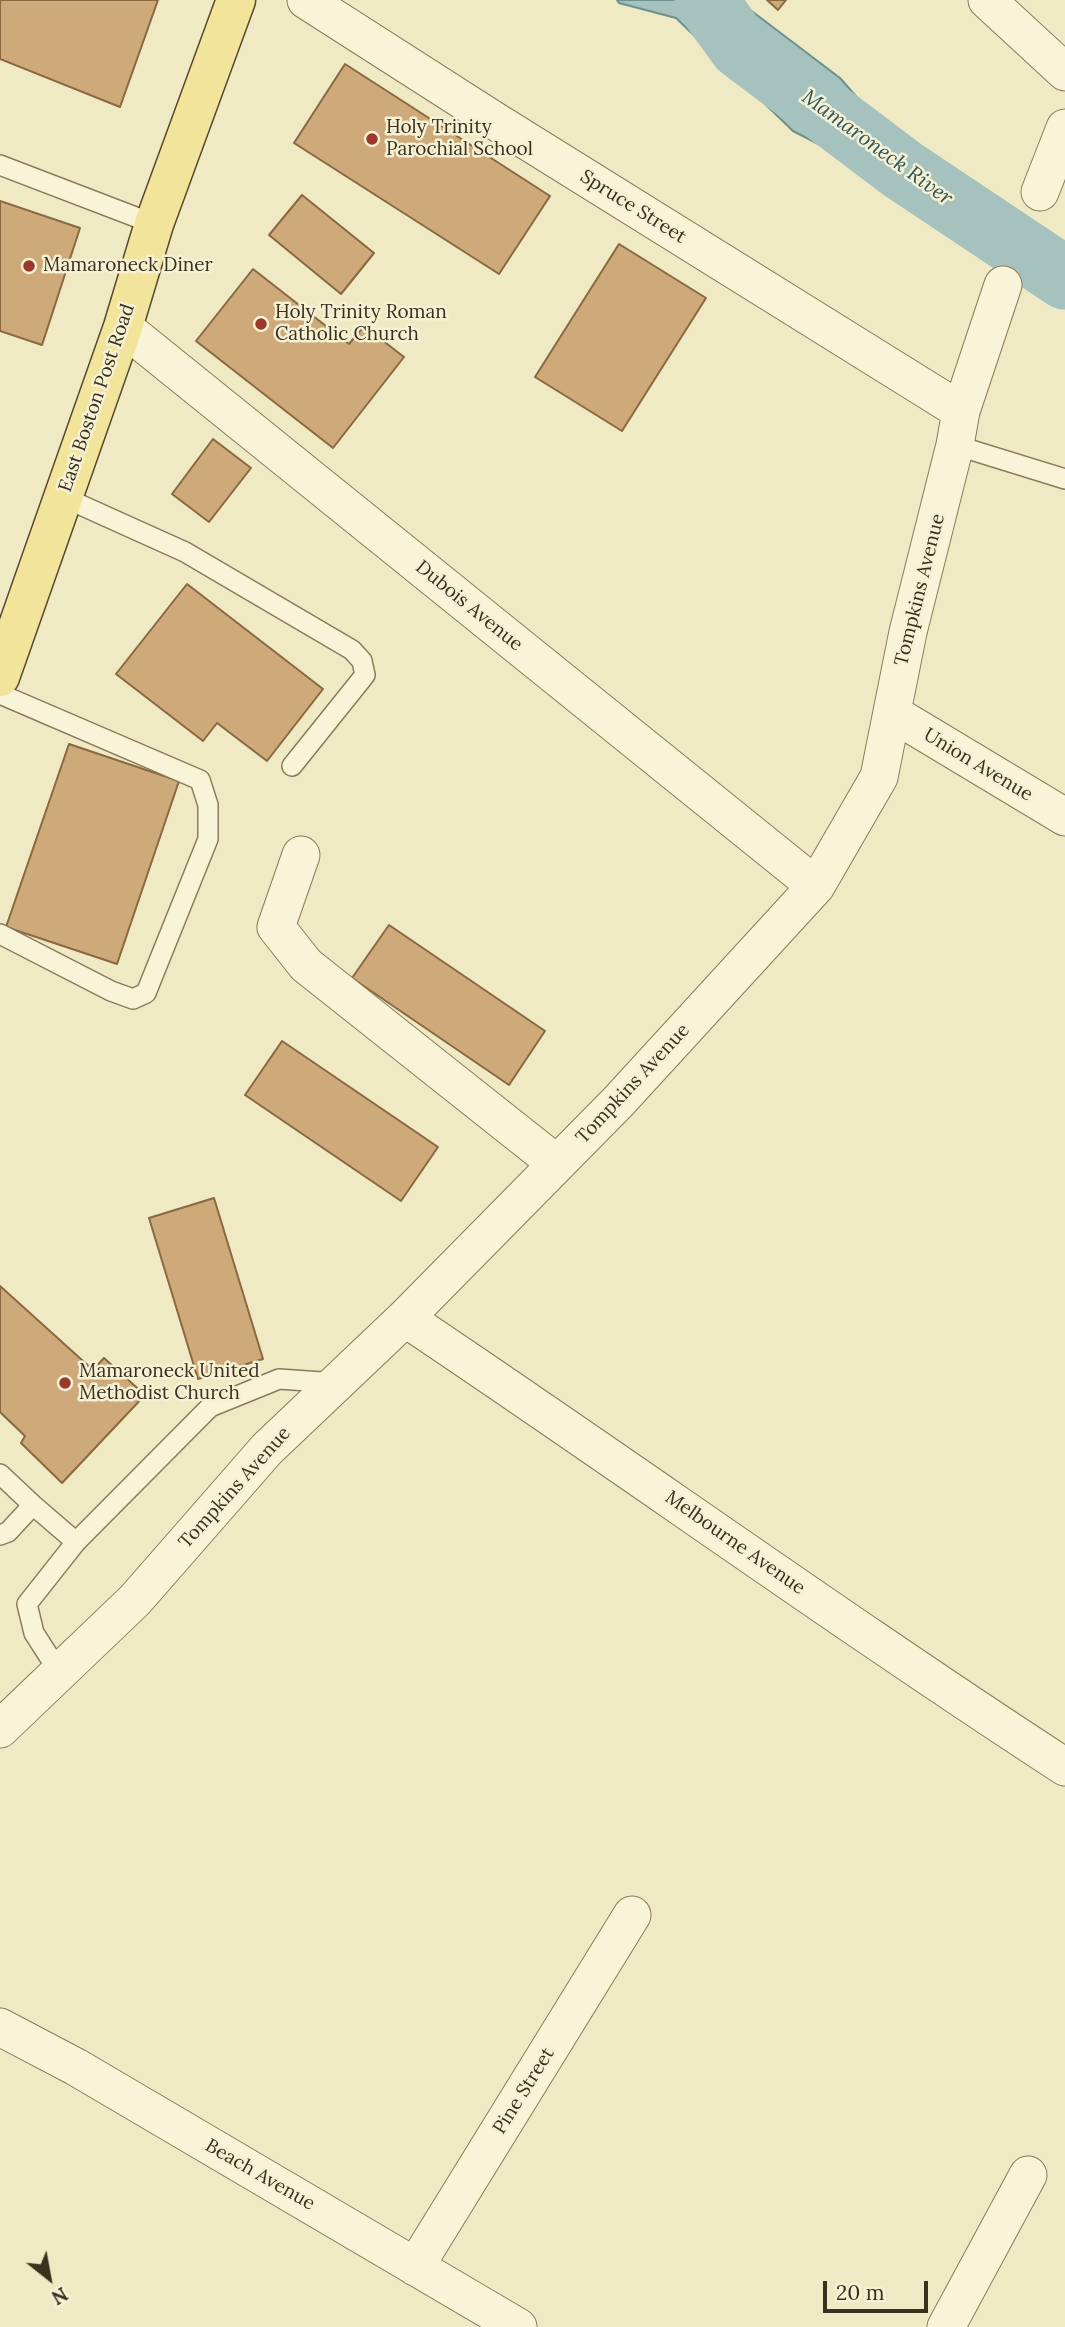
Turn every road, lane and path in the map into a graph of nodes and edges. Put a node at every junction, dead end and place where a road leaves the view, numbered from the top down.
1 (236, 0) edge
2 (306, 0) edge
3 (987, 0) edge
4 (1065, 72) edge
5 (1065, 128) edge
6 (0, 166) edge
7 (1040, 192) dead end
8 (154, 224) junction
9 (1003, 285) dead end
10 (122, 327) junction
11 (958, 428) junction
12 (1065, 479) edge
13 (63, 497) junction
14 (0, 677) edge
15 (0, 694) edge
16 (892, 713) junction
17 (292, 766) dead end
18 (1065, 817) edge
19 (301, 855) dead end
20 (816, 886) junction
21 (0, 934) edge
22 (557, 1164) junction
23 (405, 1318) junction
24 (336, 1383) junction
25 (0, 1474) edge
26 (33, 1506) junction
27 (0, 1535) edge
28 (76, 1542) junction
29 (59, 1672) junction
30 (0, 1729) edge
31 (1065, 1767) edge
32 (632, 1915) dead end
33 (0, 2027) edge
34 (1028, 2175) dead end
35 (415, 2267) junction
36 (518, 2327) edge
37 (946, 2327) edge

1 - 8 main road, East Boston Post Road
2 - 11 street, Spruce Street
3 - 4 street
5 - 7 street
6 - 8 lane
8 - 10 main road, East Boston Post Road
9 - 11 street, Tompkins Avenue
10 - 13 main road, East Boston Post Road
10 - 20 street, Dubois Avenue
11 - 12 lane
11 - 16 street, Tompkins Avenue
13 - 14 main road, East Boston Post Road
13 - 17 lane
15 - 21 lane
16 - 18 street, Union Avenue
16 - 20 street, Tompkins Avenue
19 - 22 street
20 - 22 street, Tompkins Avenue
22 - 23 street, Tompkins Avenue
23 - 24 street, Tompkins Avenue
23 - 31 street, Melbourne Avenue
24 - 28 lane
24 - 29 street, Tompkins Avenue
25 - 26 lane
26 - 27 lane
26 - 28 lane
28 - 29 lane
29 - 30 street, Tompkins Avenue
32 - 35 street, Pine Street
33 - 35 street, Beach Avenue
34 - 37 street
35 - 36 street, Beach Avenue

